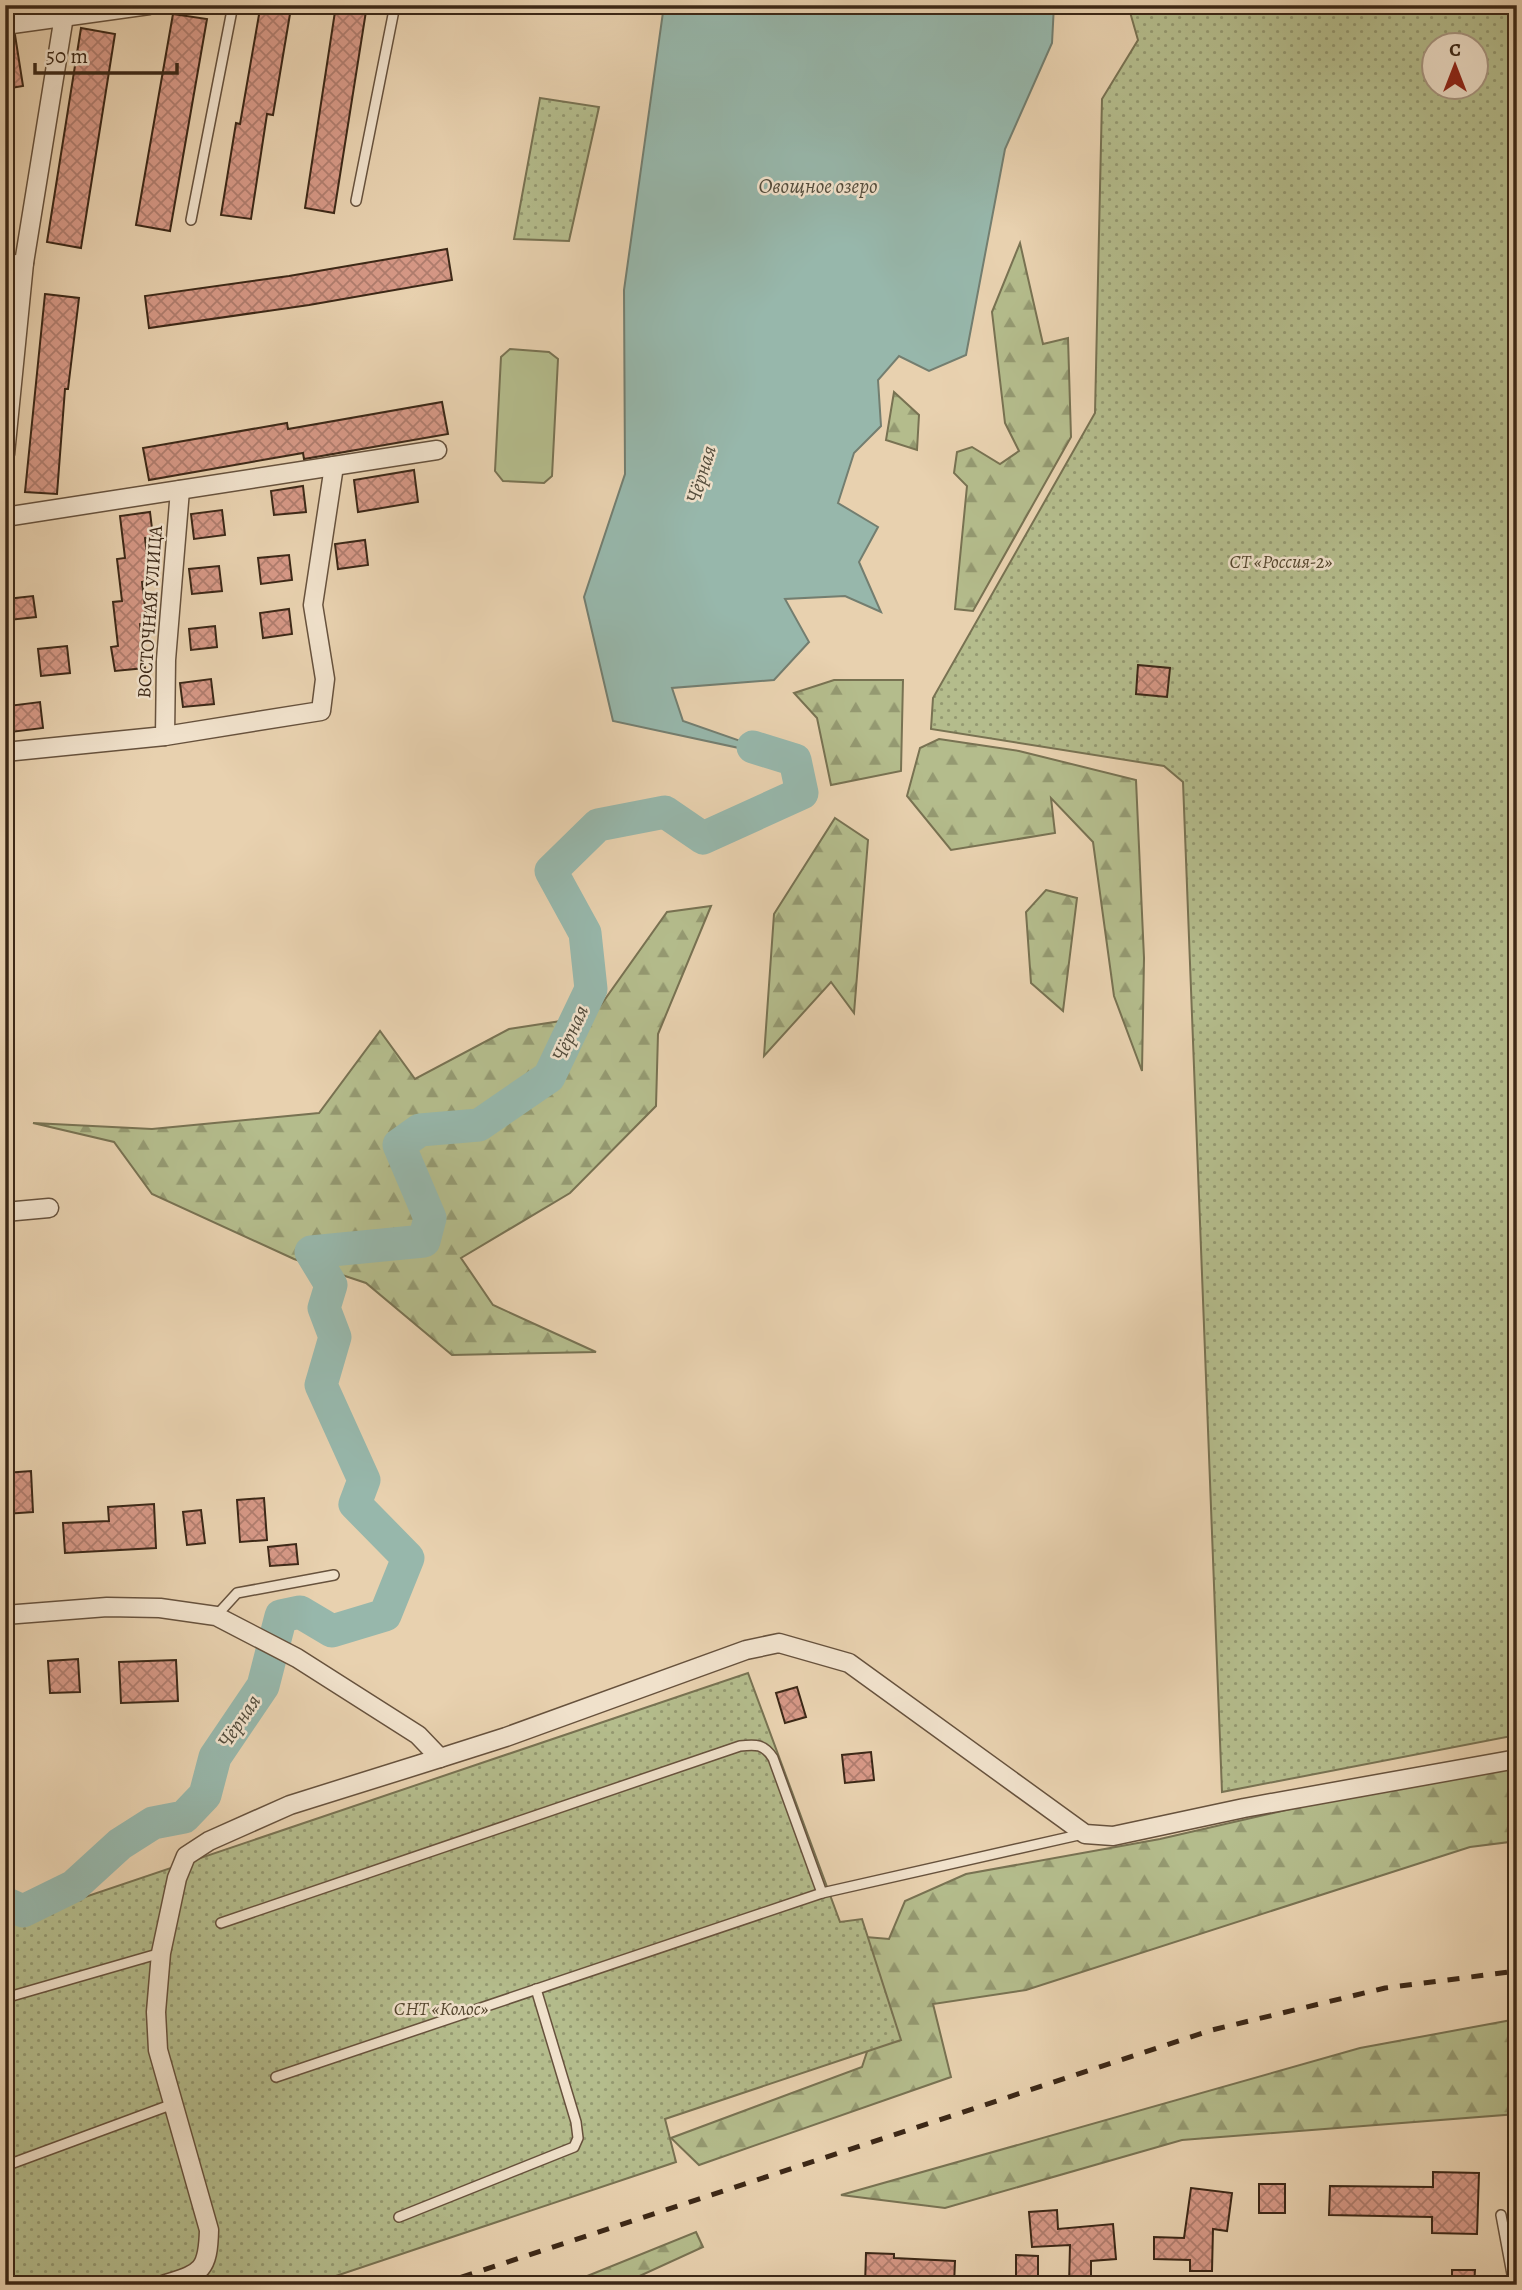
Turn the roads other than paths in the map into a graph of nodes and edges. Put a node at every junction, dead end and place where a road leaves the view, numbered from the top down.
1 (149, 5) edge
2 (233, 5) edge
3 (394, 5) edge
4 (64, 16) junction
5 (5, 25) edge
6 (356, 201) dead end
7 (191, 220) dead end
8 (24, 263) junction
9 (5, 266) edge
10 (437, 450) dead end
11 (5, 454) edge
12 (334, 466) junction
13 (180, 490) junction
14 (5, 517) edge
15 (164, 736) junction
16 (5, 752) edge
17 (50, 1209) dead end
18 (5, 1212) edge
19 (334, 1574) dead end
20 (5, 1615) edge
21 (216, 1616) junction
22 (440, 1758) junction
23 (1517, 1759) edge
24 (1085, 1834) junction
25 (822, 1893) junction
26 (222, 1923) dead end
27 (161, 1952) junction
28 (536, 1989) junction
29 (5, 1998) edge
30 (276, 2077) dead end
31 (173, 2104) junction
32 (5, 2166) edge
33 (1501, 2215) dead end
34 (399, 2217) dead end
35 (163, 2285) edge
36 (1514, 2285) edge

1 - 4 street
2 - 7 lane
3 - 6 lane
4 - 5 street
4 - 8 street
8 - 9 street
8 - 11 street
10 - 12 street
12 - 13 street
12 - 15 street
13 - 14 street
13 - 15 street, ВОСТОЧНАЯ УЛИЦА
15 - 16 street
17 - 18 street
19 - 21 lane
20 - 21 street
21 - 22 street
22 - 24 street
22 - 27 street
23 - 24 street
24 - 25 lane
25 - 26 lane
25 - 28 lane
27 - 29 lane
27 - 31 street
28 - 30 lane
28 - 34 lane
31 - 32 lane
31 - 35 street
33 - 36 lane

